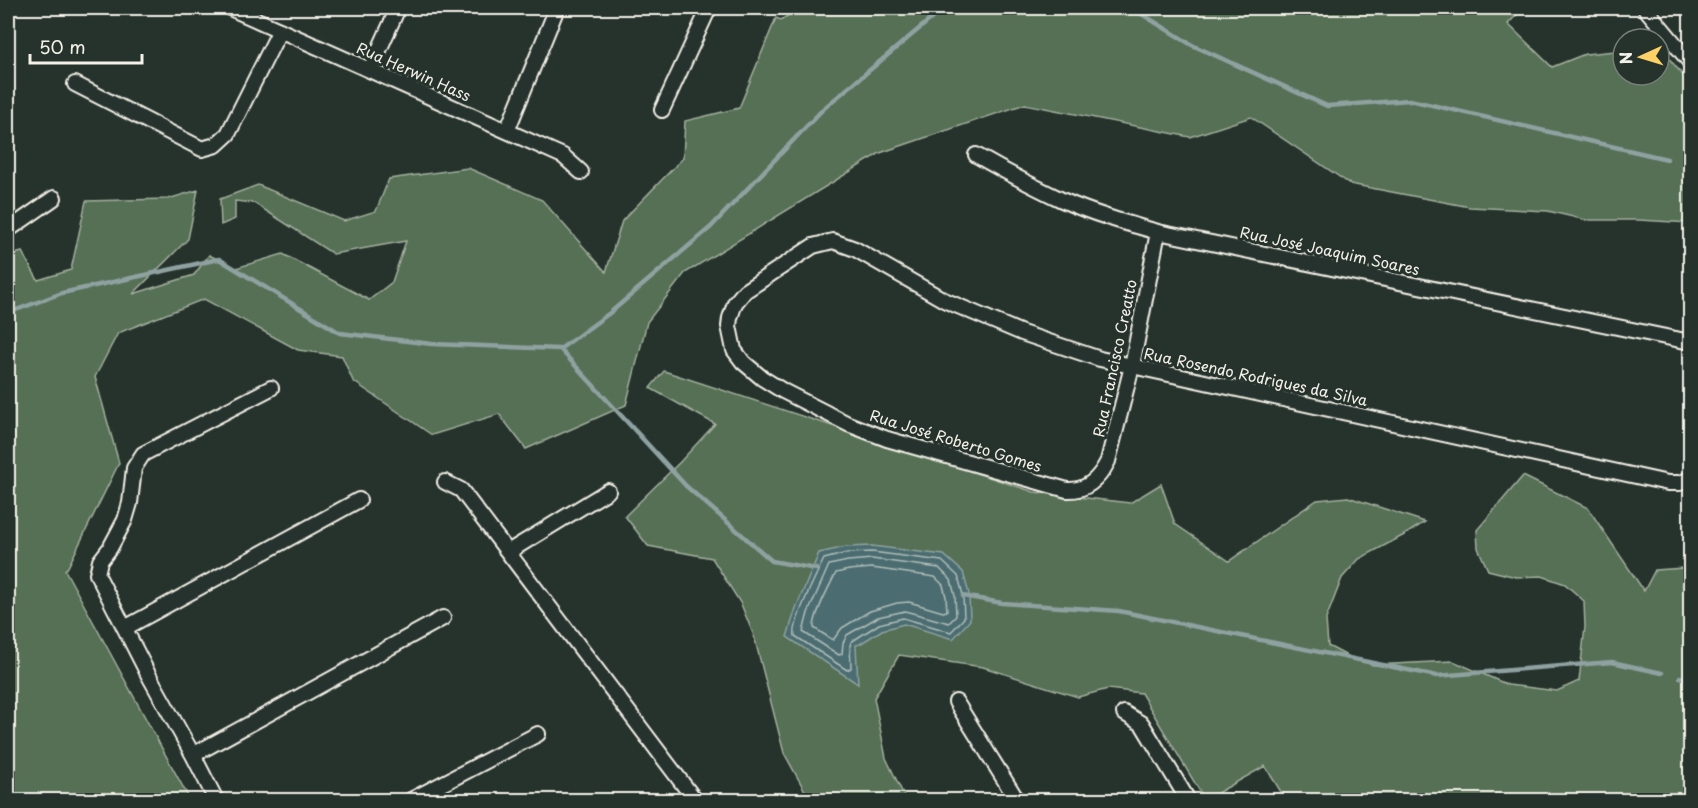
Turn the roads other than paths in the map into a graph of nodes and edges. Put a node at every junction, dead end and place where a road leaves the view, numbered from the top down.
1 (230, 8) edge
2 (398, 8) edge
3 (557, 8) edge
4 (709, 8) edge
5 (1645, 8) edge
6 (244, 10) edge
7 (280, 30) junction
8 (1690, 62) edge
9 (370, 70) junction
10 (75, 84) dead end
11 (662, 110) dead end
12 (507, 131) junction
13 (976, 154) dead end
14 (580, 172) dead end
15 (54, 198) dead end
16 (8, 230) edge
17 (1158, 232) junction
18 (833, 241) joint
19 (1690, 342) edge
20 (1132, 366) junction
21 (271, 388) dead end
22 (1690, 480) edge
23 (445, 482) dead end
24 (1090, 485) joint
25 (608, 491) dead end
26 (359, 500) dead end
27 (508, 552) junction
28 (443, 618) dead end
29 (125, 628) junction
30 (957, 702) dead end
31 (1124, 713) dead end
32 (537, 734) dead end
33 (193, 755) junction
34 (216, 801) edge
35 (411, 801) edge
36 (695, 801) edge
37 (1017, 801) edge
38 (1188, 801) edge

1 - 6 street, Rua Herwin Hass
2 - 9 street
3 - 12 street
4 - 11 street
5 - 8 street
6 - 7 street, Rua Herwin Hass
7 - 9 street, Rua Herwin Hass
7 - 10 street
9 - 12 street, Rua Herwin Hass
12 - 14 street, Rua Herwin Hass
13 - 17 street, Rua José Joaquim Soares
15 - 16 street
17 - 19 street, Rua José Joaquim Soares
17 - 20 street, Rua Francisco Creatto
18 - 20 street, Rua Rosendo Rodrigues da Silva
18 - 24 street, Rua José Roberto Gomes
20 - 22 street, Rua Rosendo Rodrigues da Silva
20 - 24 street, Rua Francisco Creatto
21 - 29 street
23 - 27 street
25 - 27 street
26 - 29 street
27 - 36 street
28 - 33 street
29 - 33 street
30 - 37 street
31 - 38 street
32 - 35 street
33 - 34 street

